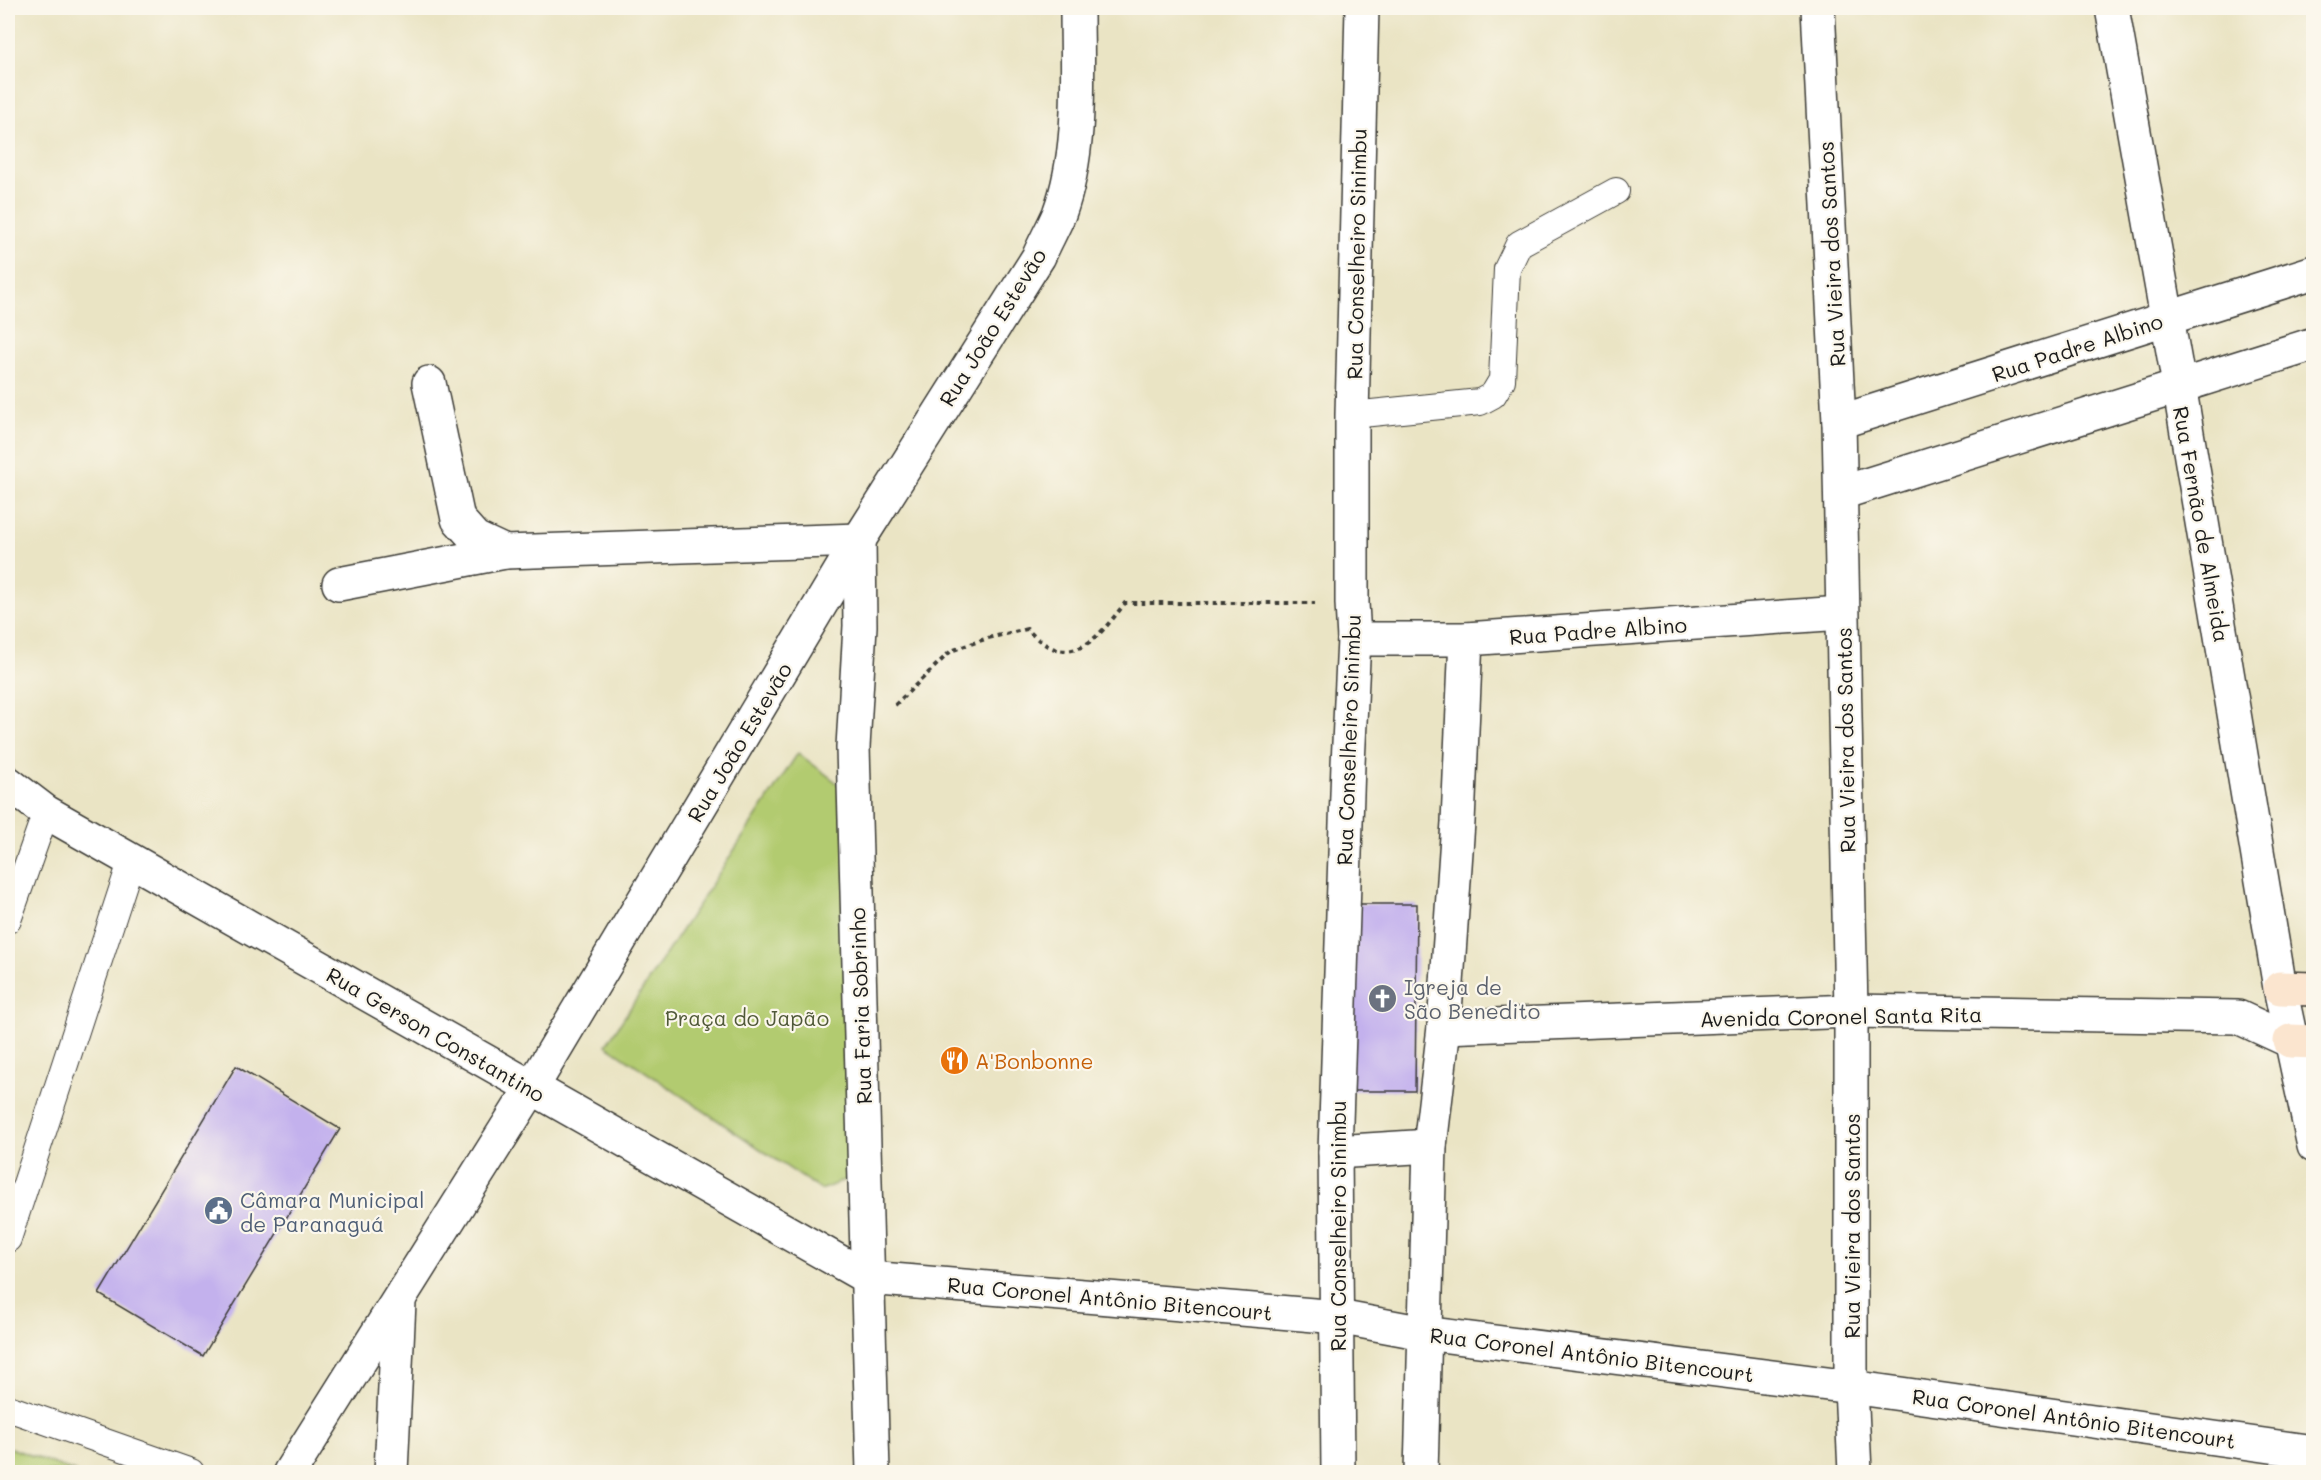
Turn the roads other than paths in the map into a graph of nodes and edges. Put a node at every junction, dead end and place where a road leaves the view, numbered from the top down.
1 (1077, 8) edge
2 (1362, 8) edge
3 (1818, 8) edge
4 (2112, 8) edge
5 (1616, 191) dead end
6 (2313, 272) edge
7 (2166, 319) junction
8 (2313, 344) edge
9 (429, 383) dead end
10 (2179, 385) junction
11 (1352, 415) junction
12 (1839, 422) junction
13 (1841, 493) junction
14 (859, 540) junction
15 (505, 552) junction
16 (339, 585) dead end
17 (1842, 614) junction
18 (1354, 639) junction
19 (1466, 639) junction
20 (8, 783) edge
21 (46, 812) junction
22 (132, 860) junction
23 (8, 920) edge
24 (2280, 988) junction
25 (2313, 989) edge
26 (1851, 1011) junction
27 (2238, 1017) junction
28 (1444, 1027) junction
29 (2302, 1042) edge
30 (531, 1089) junction
31 (1430, 1146) junction
32 (2313, 1146) edge
33 (1335, 1152) junction
34 (8, 1239) edge
35 (868, 1278) junction
36 (399, 1300) junction
37 (1338, 1317) junction
38 (1424, 1333) junction
39 (1851, 1387) junction
40 (8, 1408) edge
41 (2313, 1452) edge
42 (191, 1473) edge
43 (290, 1473) edge
44 (391, 1473) edge
45 (873, 1473) edge
46 (1338, 1473) edge
47 (1421, 1473) edge
48 (1856, 1473) edge

1 - 14 street, Rua João Estevão
2 - 11 street, Rua Conselheiro Sinimbu
3 - 12 street, Rua Vieira dos Santos
4 - 7 street, Rua Fernão de Almeida
5 - 11 lane
6 - 7 street, Rua Padre Albino
7 - 10 street, Rua Fernão de Almeida
7 - 12 street, Rua Padre Albino
8 - 10 street
9 - 15 street
10 - 13 street
10 - 24 street, Rua Fernão de Almeida
11 - 18 street, Rua Conselheiro Sinimbu
12 - 13 street, Rua Vieira dos Santos
13 - 17 street, Rua Vieira dos Santos
14 - 15 street
14 - 30 street, Rua João Estevão
14 - 35 street, Rua Faria Sobrinho
15 - 16 street
17 - 19 street, Rua Padre Albino
17 - 26 street, Rua Vieira dos Santos
18 - 19 street, Rua Padre Albino
18 - 33 street, Rua Conselheiro Sinimbu
19 - 28 street
20 - 21 street, Rua Gerson Constantino
21 - 22 street, Rua Gerson Constantino
21 - 23 lane
22 - 30 street, Rua Gerson Constantino
22 - 34 lane
24 - 25 street
24 - 27 street
24 - 29 street, Rua Fernão de Almeida
26 - 27 street, Avenida Coronel Santa Rita
26 - 28 street, Avenida Coronel Santa Rita
26 - 39 street, Rua Vieira dos Santos
27 - 29 street, Avenida Coronel Santa Rita
28 - 31 street
29 - 32 street, Rua Fernão de Almeida
30 - 35 street, Rua Gerson Constantino
30 - 36 street, Rua João Estevão
31 - 33 street
31 - 38 street
33 - 37 street, Rua Conselheiro Sinimbu
35 - 37 street, Rua Coronel Antônio Bitencourt
35 - 45 street, Rua Faria Sobrinho
36 - 43 street
36 - 44 street, Rua João Estevão
37 - 38 street, Rua Coronel Antônio Bitencourt
37 - 46 street, Rua Conselheiro Sinimbu
38 - 39 street, Rua Coronel Antônio Bitencourt
38 - 47 street
39 - 41 street, Rua Coronel Antônio Bitencourt
39 - 48 street, Rua Vieira dos Santos
40 - 42 lane

